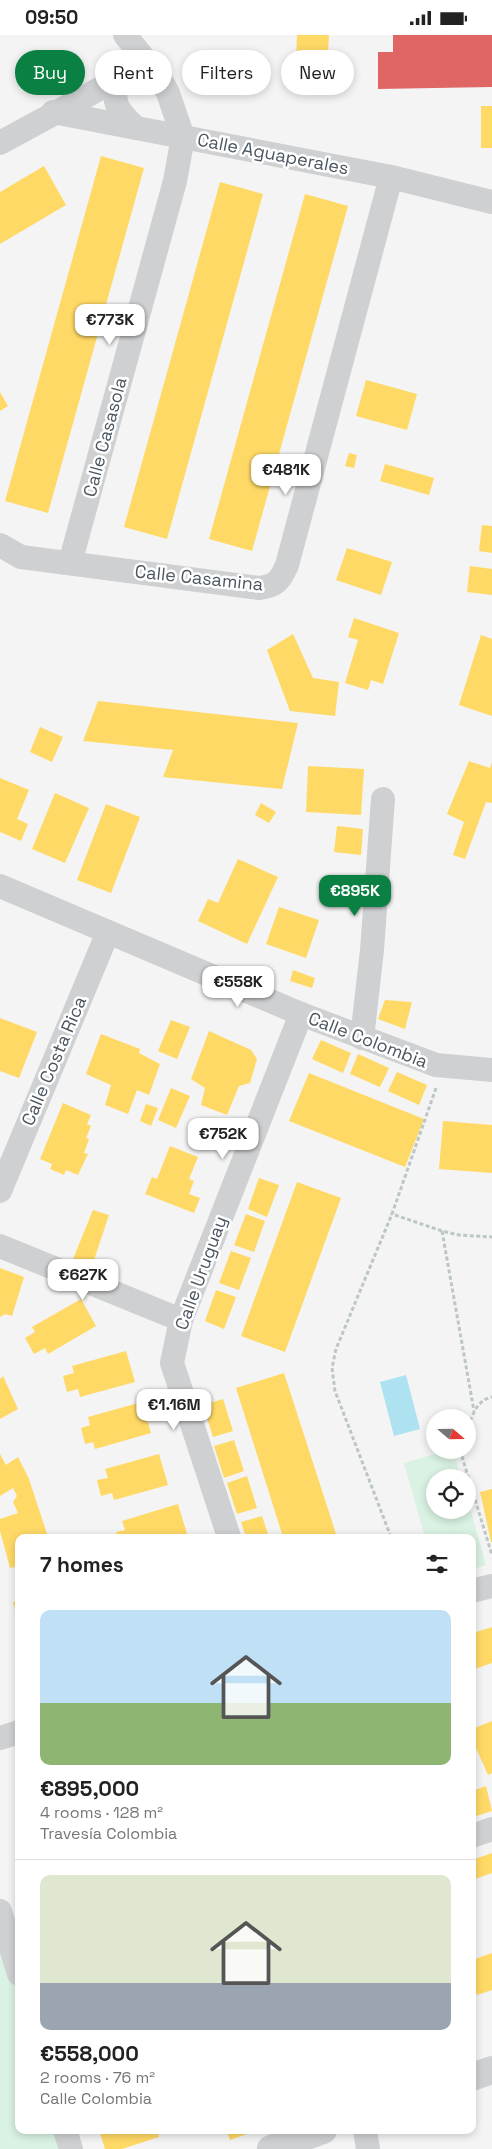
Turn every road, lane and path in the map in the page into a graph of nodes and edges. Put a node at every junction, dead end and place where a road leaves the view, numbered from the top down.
1 (126, 35) edge
2 (137, 50) edge
3 (95, 91) edge
4 (115, 95) edge
5 (169, 95) edge
6 (53, 113) junction
7 (136, 128) junction
8 (183, 137) junction
9 (0, 143) edge
10 (391, 177) junction
11 (492, 202) edge
12 (0, 545) edge
13 (70, 563) junction
14 (383, 799) dead end
15 (0, 886) edge
16 (108, 932) junction
17 (301, 1014) junction
18 (362, 1038) junction
19 (444, 1066) junction
20 (492, 1070) edge
21 (0, 1191) edge
22 (392, 1214) junction
23 (442, 1231) junction
24 (492, 1237) edge
25 (0, 1247) edge
26 (181, 1320) junction
27 (492, 1397) edge
28 (474, 1409) edge
29 (476, 1409) edge
30 (463, 1459) edge
31 (228, 1534) edge
32 (390, 1534) edge
33 (492, 1555) edge
34 (492, 1586) edge
35 (476, 1590) edge
36 (15, 1734) edge
37 (0, 1739) edge
38 (492, 1829) edge
39 (476, 1835) edge
40 (0, 1911) edge
41 (15, 1961) edge
42 (492, 2070) edge
43 (476, 2076) edge
44 (67, 2134) edge
45 (312, 2134) edge
46 (366, 2134) edge
47 (71, 2149) edge
48 (271, 2149) edge
49 (368, 2149) edge

1 - 2 street
3 - 6 street
4 - 7 street
5 - 8 street
6 - 7 street, Calle Aguaperales
6 - 9 street
7 - 8 street, Calle Aguaperales
8 - 10 street, Calle Aguaperales
8 - 13 street, Calle Casasola
10 - 11 street, Calle Aguaperales
10 - 13 street, Calle Casamina
12 - 13 street, Calle Casamina
14 - 18 street
15 - 16 street, Calle Colombia
16 - 17 street, Calle Colombia
16 - 21 street, Calle Costa Rica
17 - 18 street, Calle Colombia
17 - 26 street, Calle Uruguay
18 - 19 street, Calle Colombia
19 - 20 street, Calle Colombia
19 - 22 path
22 - 23 path
22 - 32 path
23 - 24 path
23 - 28 path
25 - 26 street
26 - 31 street, Calle Uruguay
27 - 29 path
30 - 33 path
34 - 35 street
36 - 37 street
38 - 39 street
40 - 41 street
42 - 43 street
44 - 47 street
45 - 48 street
46 - 49 street

